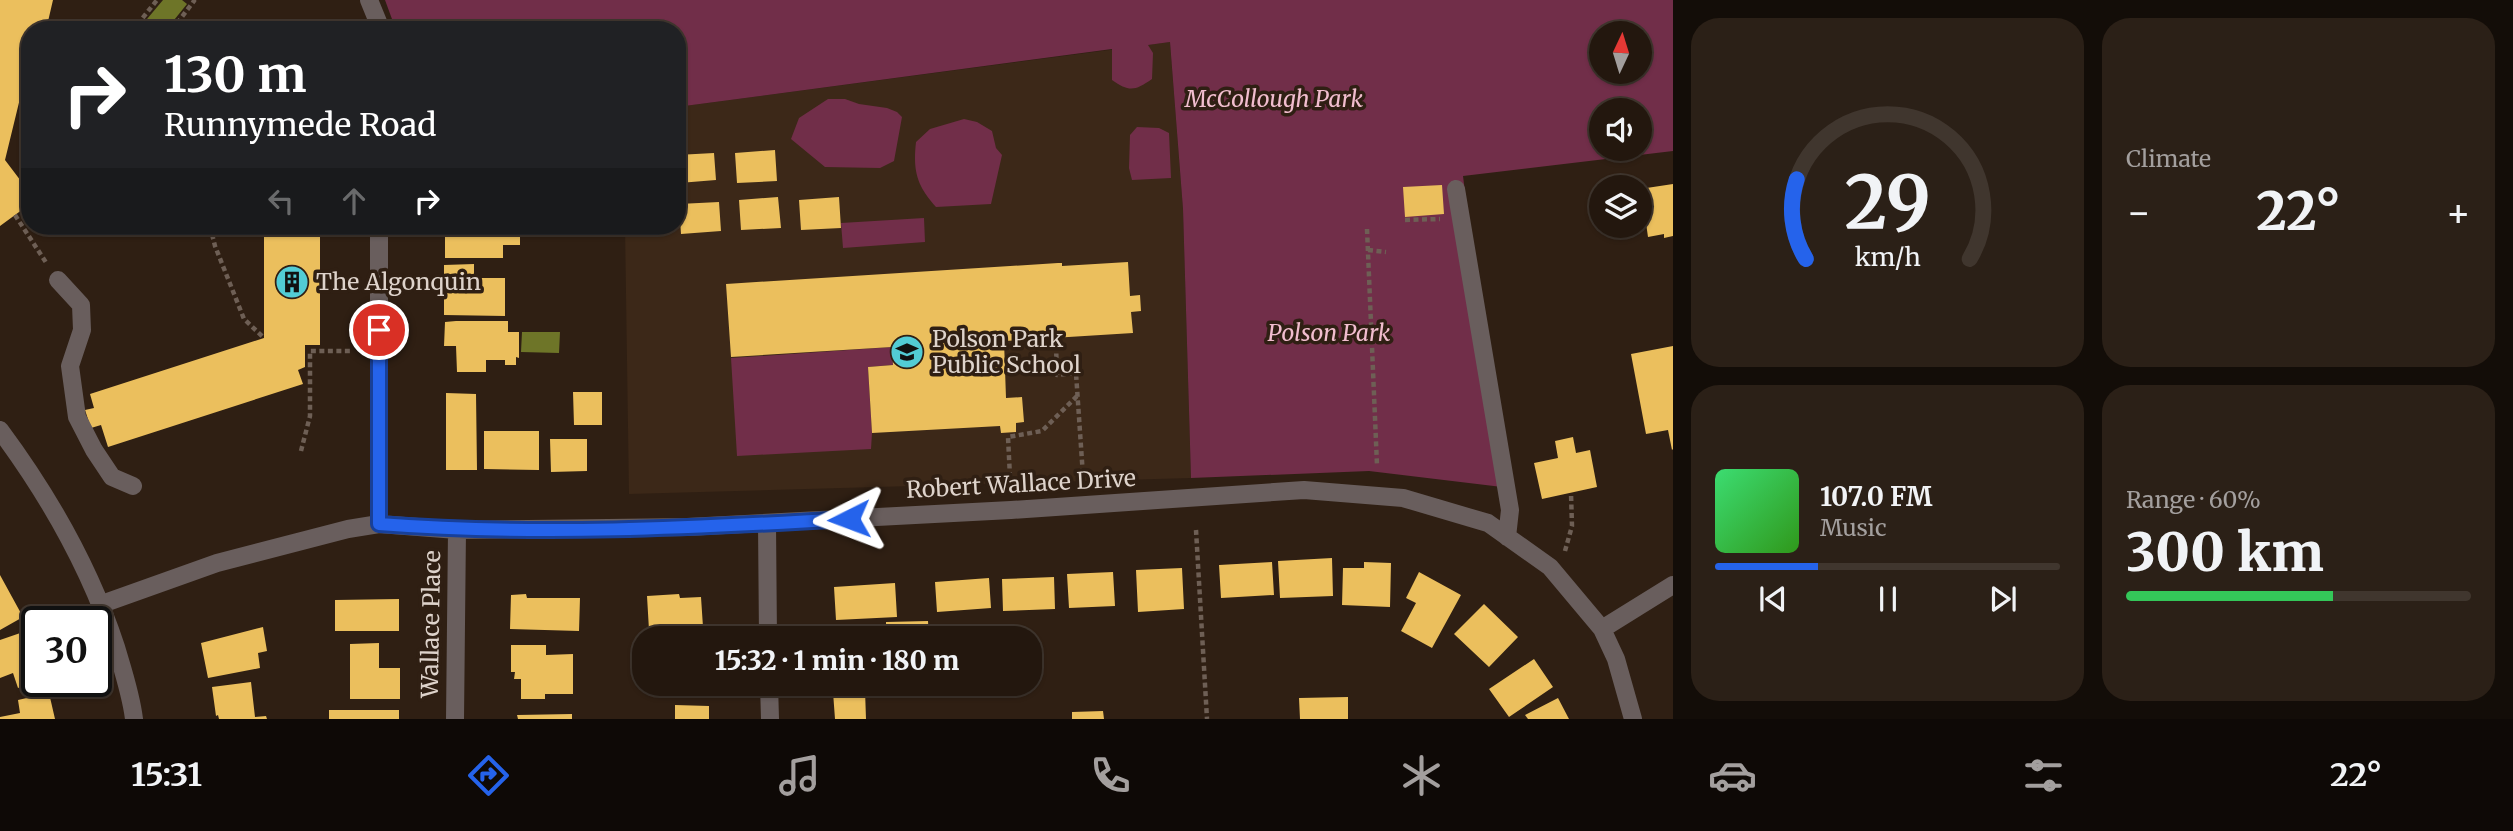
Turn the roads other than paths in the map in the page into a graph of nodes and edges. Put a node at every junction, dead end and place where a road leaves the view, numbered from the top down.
1 (369, 0) edge
2 (378, 21) edge
3 (1456, 189) dead end
4 (379, 235) edge
5 (58, 280) road end
6 (0, 430) edge
7 (133, 486) dead end
8 (379, 524) junction
9 (768, 524) junction
10 (457, 530) junction
11 (1507, 537) junction
12 (1673, 585) edge
13 (102, 604) junction
14 (768, 626) edge
15 (1602, 629) junction
16 (769, 696) edge
17 (134, 719) edge
18 (455, 719) edge
19 (770, 719) edge
20 (1633, 719) edge

1 - 2 street
3 - 11 street
4 - 8 street
5 - 7 street
6 - 13 street
8 - 10 street, Robert Wallace Drive
8 - 13 street, Robert Wallace Drive
9 - 10 street, Robert Wallace Drive
9 - 11 street, Robert Wallace Drive
9 - 14 street
10 - 18 street, Wallace Place
11 - 15 street, Robert Wallace Drive
12 - 15 street
13 - 17 street
15 - 20 street, Robert Wallace Drive
16 - 19 street

